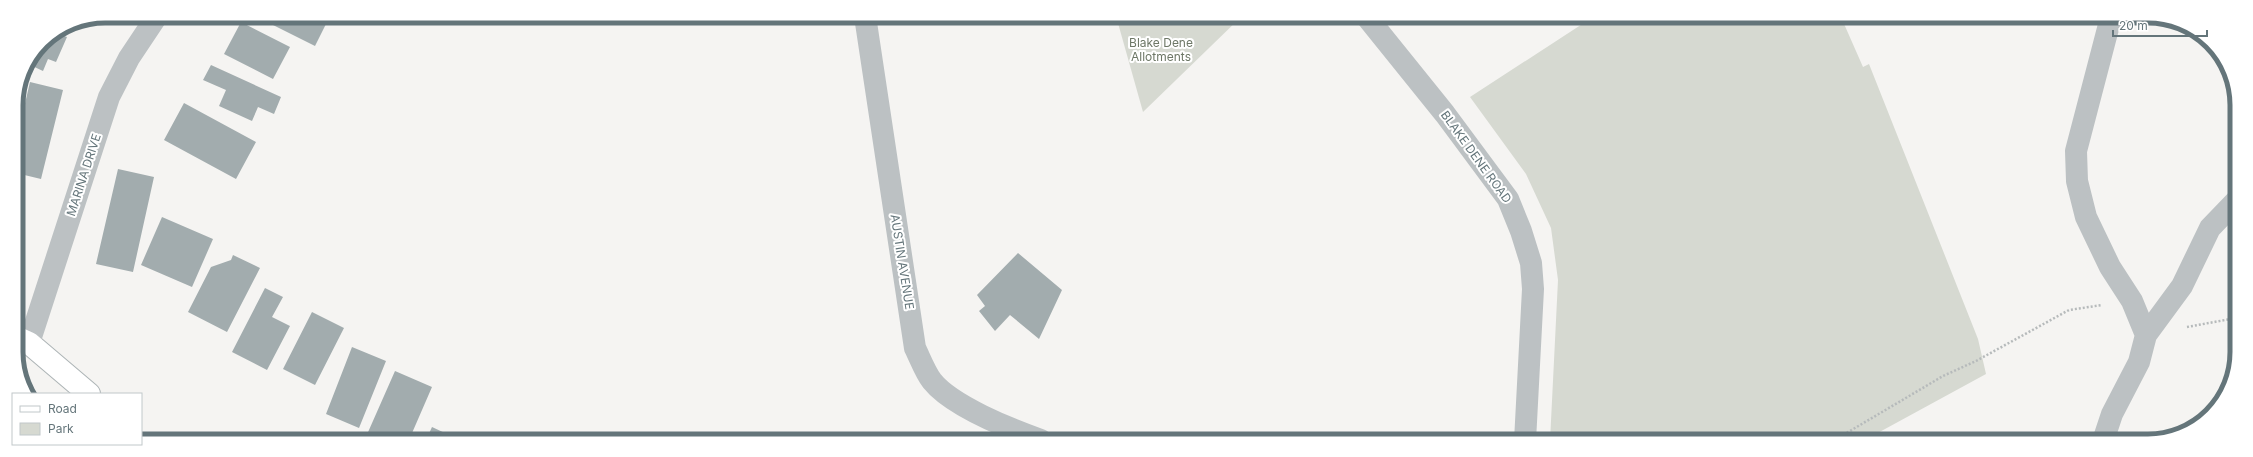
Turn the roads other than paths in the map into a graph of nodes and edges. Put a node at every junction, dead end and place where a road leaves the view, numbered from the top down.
1 (152, 23) edge
2 (867, 23) edge
3 (1372, 23) edge
4 (2109, 23) edge
5 (2230, 207) edge
6 (2146, 335) junction
7 (23, 340) edge
8 (88, 393) edge
9 (1025, 434) edge
10 (1524, 434) edge
11 (2105, 434) edge

1 - 7 street, MARINA DRIVE
2 - 9 street, AUSTIN AVENUE
3 - 10 street, BLAKE DENE ROAD
4 - 6 street
5 - 6 street
6 - 11 street
7 - 8 main road

